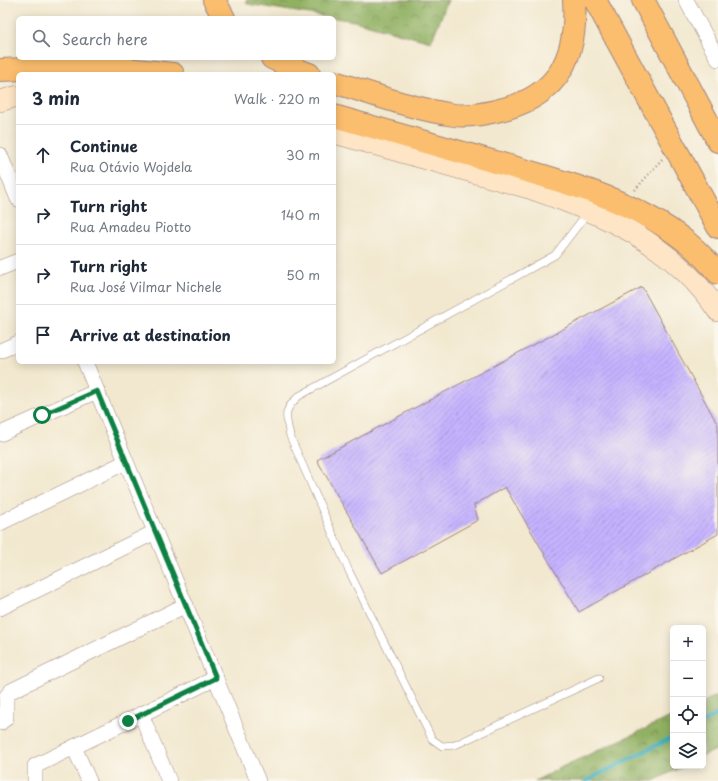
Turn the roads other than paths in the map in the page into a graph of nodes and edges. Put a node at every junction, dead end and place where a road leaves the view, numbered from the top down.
1 (214, 0) edge
2 (574, 0) edge
3 (595, 0) edge
4 (643, 0) edge
5 (657, 0) edge
6 (686, 0) edge
7 (223, 16) edge
8 (668, 47) junction
9 (718, 59) edge
10 (276, 60) edge
11 (0, 70) edge
12 (154, 72) edge
13 (304, 72) edge
14 (336, 83) edge
15 (16, 97) edge
16 (0, 101) edge
17 (336, 117) edge
18 (336, 134) edge
19 (718, 141) edge
20 (0, 155) edge
21 (5, 184) edge
22 (16, 197) edge
23 (590, 210) junction
24 (718, 227) edge
25 (16, 262) edge
26 (0, 268) edge
27 (718, 273) edge
28 (718, 311) edge
29 (16, 344) edge
30 (0, 351) edge
31 (86, 364) edge
32 (97, 391) junction
33 (0, 434) edge
34 (126, 462) junction
35 (0, 523) edge
36 (155, 532) junction
37 (186, 605) junction
38 (0, 608) edge
39 (216, 678) junction
40 (599, 678) dead end
41 (141, 714) junction
42 (0, 724) edge
43 (74, 747) junction
44 (35, 781) edge
45 (89, 781) edge
46 (169, 781) edge
47 (258, 781) edge

1 - 7 highway
2 - 14 highway
3 - 24 highway
4 - 8 highway
5 - 8 highway
6 - 9 street
8 - 19 highway
10 - 13 highway
11 - 12 highway
15 - 16 main road
17 - 27 highway
18 - 23 main road
20 - 21 street
21 - 22 street
23 - 28 main road
23 - 40 lane
25 - 26 street
29 - 30 street
31 - 32 street
32 - 33 street
32 - 34 street
34 - 35 street
34 - 36 street
36 - 37 street
36 - 38 street
37 - 39 street
37 - 42 street
39 - 41 street
39 - 47 street
41 - 43 street
41 - 46 street
43 - 44 street
43 - 45 street

